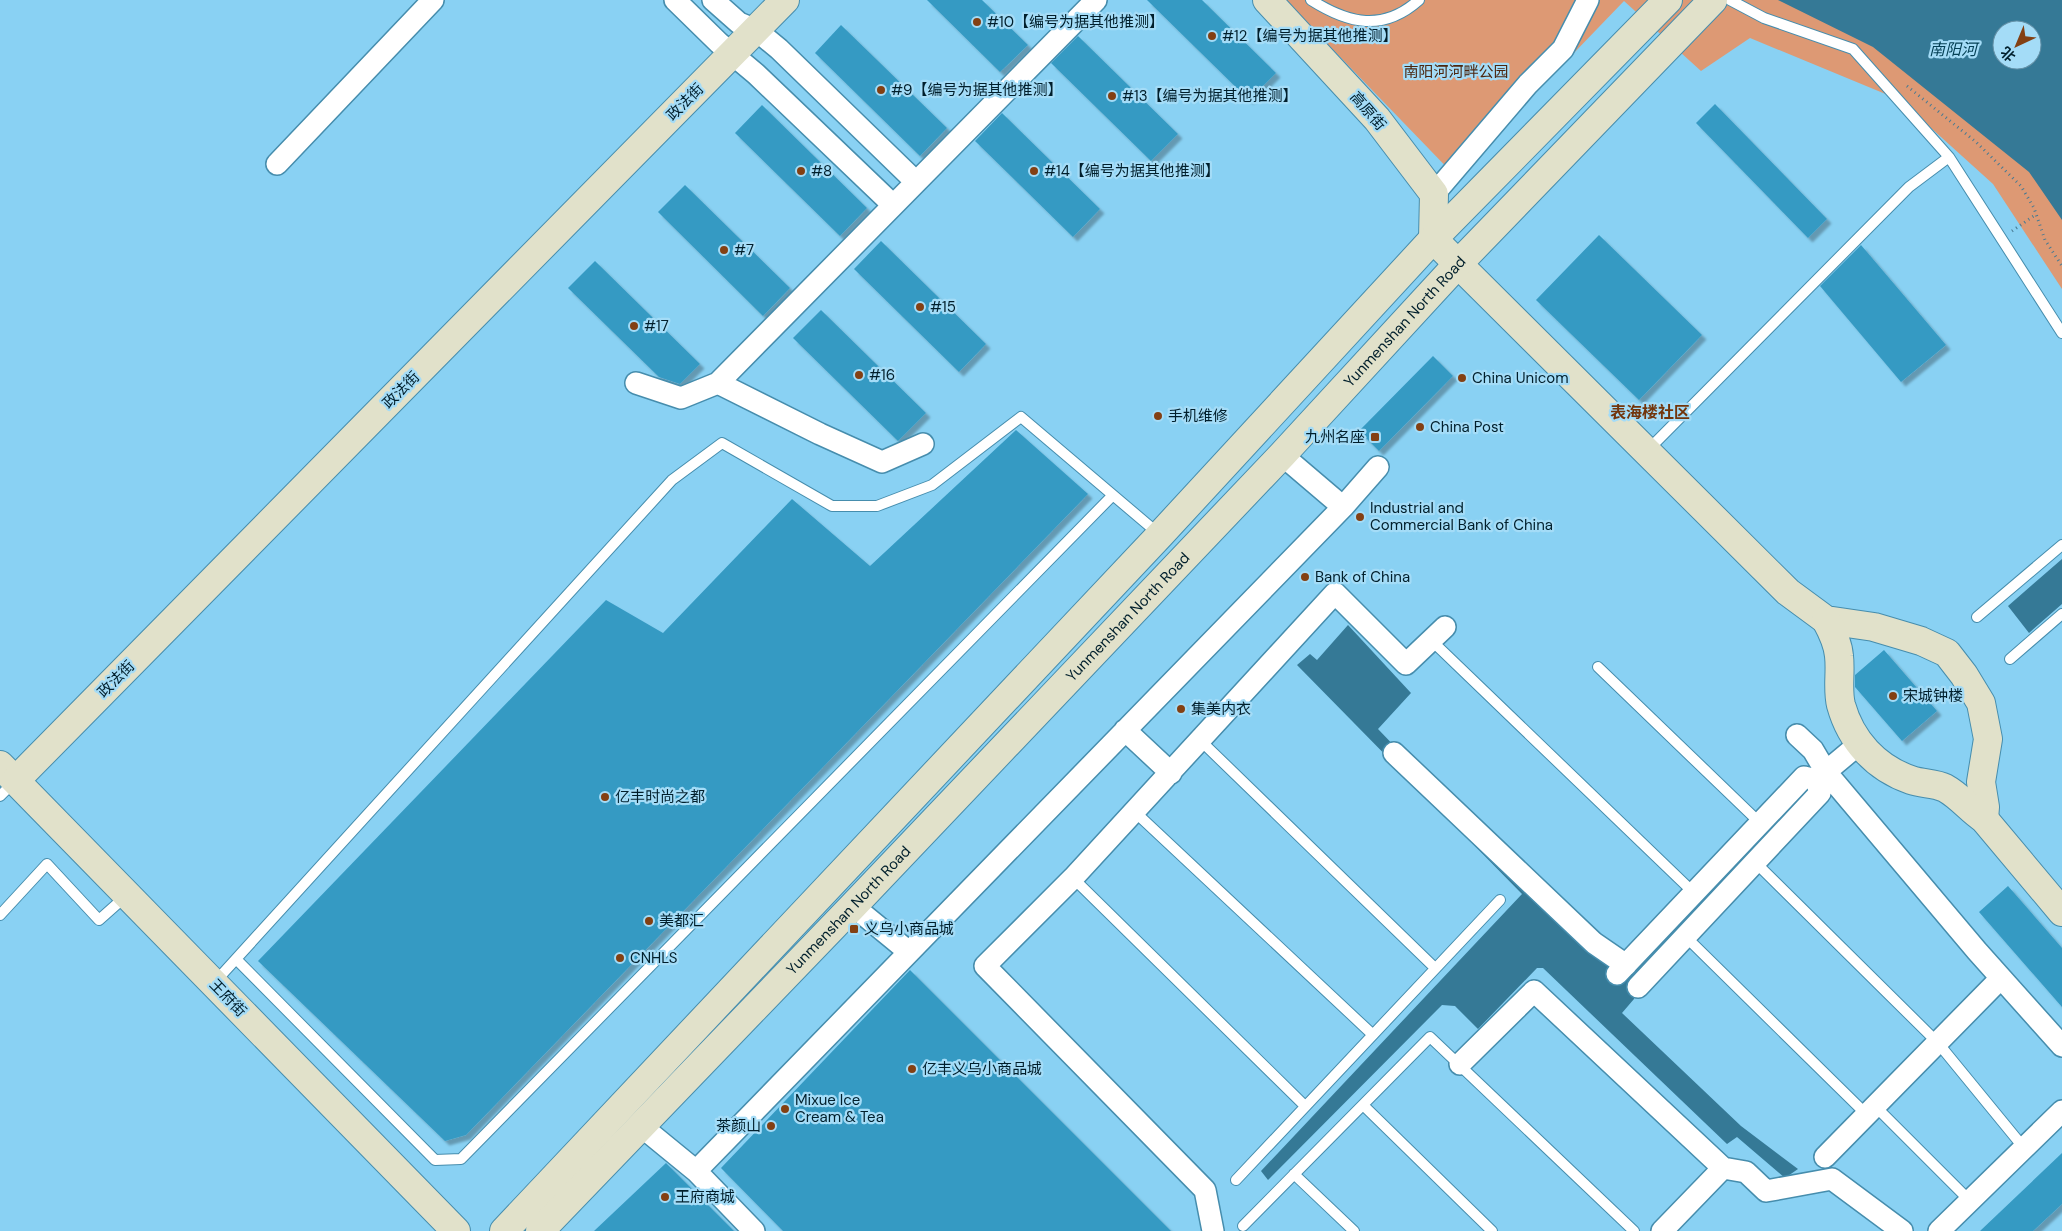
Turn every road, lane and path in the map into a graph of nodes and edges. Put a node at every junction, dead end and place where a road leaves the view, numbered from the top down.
1 (433, 0) edge
2 (675, 0) edge
3 (713, 0) edge
4 (785, 0) edge
5 (1096, 0) edge
6 (1267, 0) edge
7 (1311, 0) edge
8 (1419, 0) edge
9 (1588, 0) edge
10 (1668, 0) edge
11 (1713, 0) edge
12 (1730, 0) edge
13 (756, 30) junction
14 (733, 54) junction
15 (1901, 82) dead end
16 (1949, 157) junction
17 (277, 164) dead end
18 (915, 181) junction
19 (1434, 194) junction
20 (892, 204) junction
21 (2035, 215) junction
22 (2001, 238) junction
23 (1433, 240) junction
24 (1457, 265) junction
25 (2062, 266) edge
26 (2062, 333) edge
27 (636, 383) dead end
28 (718, 383) junction
29 (923, 444) dead end
30 (1647, 451) junction
31 (1282, 454) junction
32 (1378, 467) dead end
33 (1113, 495) junction
34 (1343, 507) junction
35 (1160, 535) junction
36 (2062, 545) edge
37 (2062, 614) edge
38 (1977, 617) dead end
39 (1826, 620) junction
40 (1438, 634) joint
41 (2010, 659) dead end
42 (1598, 667) dead end
43 (1125, 730) junction
44 (1797, 735) dead end
45 (1201, 741) junction
46 (1859, 744) junction
47 (1394, 752) dead end
48 (1172, 773) junction
49 (1821, 776) junction
50 (5, 780) edge
51 (1135, 812) junction
52 (1984, 819) junction
53 (1760, 824) junction
54 (1755, 862) junction
55 (1074, 878) junction
56 (1694, 893) junction
57 (128, 894) junction
58 (1500, 900) dead end
59 (854, 906) junction
60 (2062, 912) edge
61 (0, 915) edge
62 (1685, 936) junction
63 (908, 952) junction
64 (236, 959) junction
65 (1434, 968) junction
66 (2001, 978) junction
67 (214, 983) junction
68 (1638, 986) dead end
69 (1372, 1034) junction
70 (1938, 1042) junction
71 (2062, 1046) edge
72 (1460, 1064) junction
73 (1363, 1105) junction
74 (1305, 1106) junction
75 (1871, 1111) junction
76 (2062, 1111) edge
77 (641, 1126) junction
78 (2024, 1148) junction
79 (1825, 1157) dead end
80 (1723, 1168) junction
81 (696, 1171) junction
82 (1294, 1174) junction
83 (1236, 1180) dead end
84 (1970, 1201) junction
85 (1243, 1226) dead end
86 (456, 1231) edge
87 (504, 1231) edge
88 (540, 1231) edge
89 (754, 1231) edge
90 (1213, 1231) edge
91 (1354, 1231) edge
92 (1492, 1231) edge
93 (1634, 1231) edge
94 (1662, 1231) edge
95 (1902, 1231) edge
96 (1940, 1231) edge

1 - 17 street
2 - 14 street
3 - 13 street
4 - 13 main road, 政法街
5 - 18 street
6 - 19 main road, 高原街
7 - 8 lane
9 - 19 street
10 - 23 main road, Yunmenshan North Road
11 - 24 main road, Yunmenshan North Road
12 - 16 lane
13 - 14 main road, 政法街
13 - 18 street
14 - 20 street
14 - 50 main road, 政法街
15 - 21 path
16 - 22 lane
16 - 30 lane
18 - 20 street
19 - 23 main road
20 - 28 street
21 - 22 path
21 - 25 path
22 - 26 lane
23 - 24 main road
23 - 35 main road, Yunmenshan North Road
24 - 30 main road
24 - 31 main road, Yunmenshan North Road
27 - 28 street
28 - 29 street
30 - 39 main road
31 - 34 street
31 - 59 main road, Yunmenshan North Road
32 - 34 street
33 - 35 lane
33 - 64 lane
33 - 64 lane
34 - 43 street
35 - 87 main road, Yunmenshan North Road
36 - 38 lane
37 - 41 lane
39 - 46 main road
39 - 52 main road
40 - 45 street
40 - 56 lane
42 - 53 lane
43 - 48 street
43 - 63 street
44 - 49 street
45 - 48 street
45 - 65 lane
46 - 49 street
46 - 52 main road
47 - 56 street
48 - 51 street
49 - 53 street
49 - 54 street
49 - 66 street
50 - 57 main road, 王府街
51 - 55 street
51 - 69 lane
52 - 60 main road
53 - 56 street
54 - 62 street
54 - 70 lane
55 - 74 lane
55 - 90 street
57 - 61 lane
57 - 67 main road, 王府街
58 - 65 lane
59 - 63 street
59 - 77 main road, Yunmenshan North Road
62 - 68 street
62 - 75 lane
63 - 81 street
64 - 67 lane
65 - 69 lane
66 - 70 street
66 - 71 street
67 - 86 main road, 王府街
69 - 74 lane
70 - 75 street
70 - 78 lane
72 - 73 lane
72 - 80 street
72 - 93 lane
73 - 82 lane
73 - 92 lane
74 - 83 lane
75 - 79 street
75 - 84 lane
76 - 78 street
77 - 81 street
77 - 88 main road, Yunmenshan North Road
78 - 84 street
80 - 94 street
80 - 95 street
81 - 89 street
82 - 85 lane
82 - 91 lane
84 - 96 street

